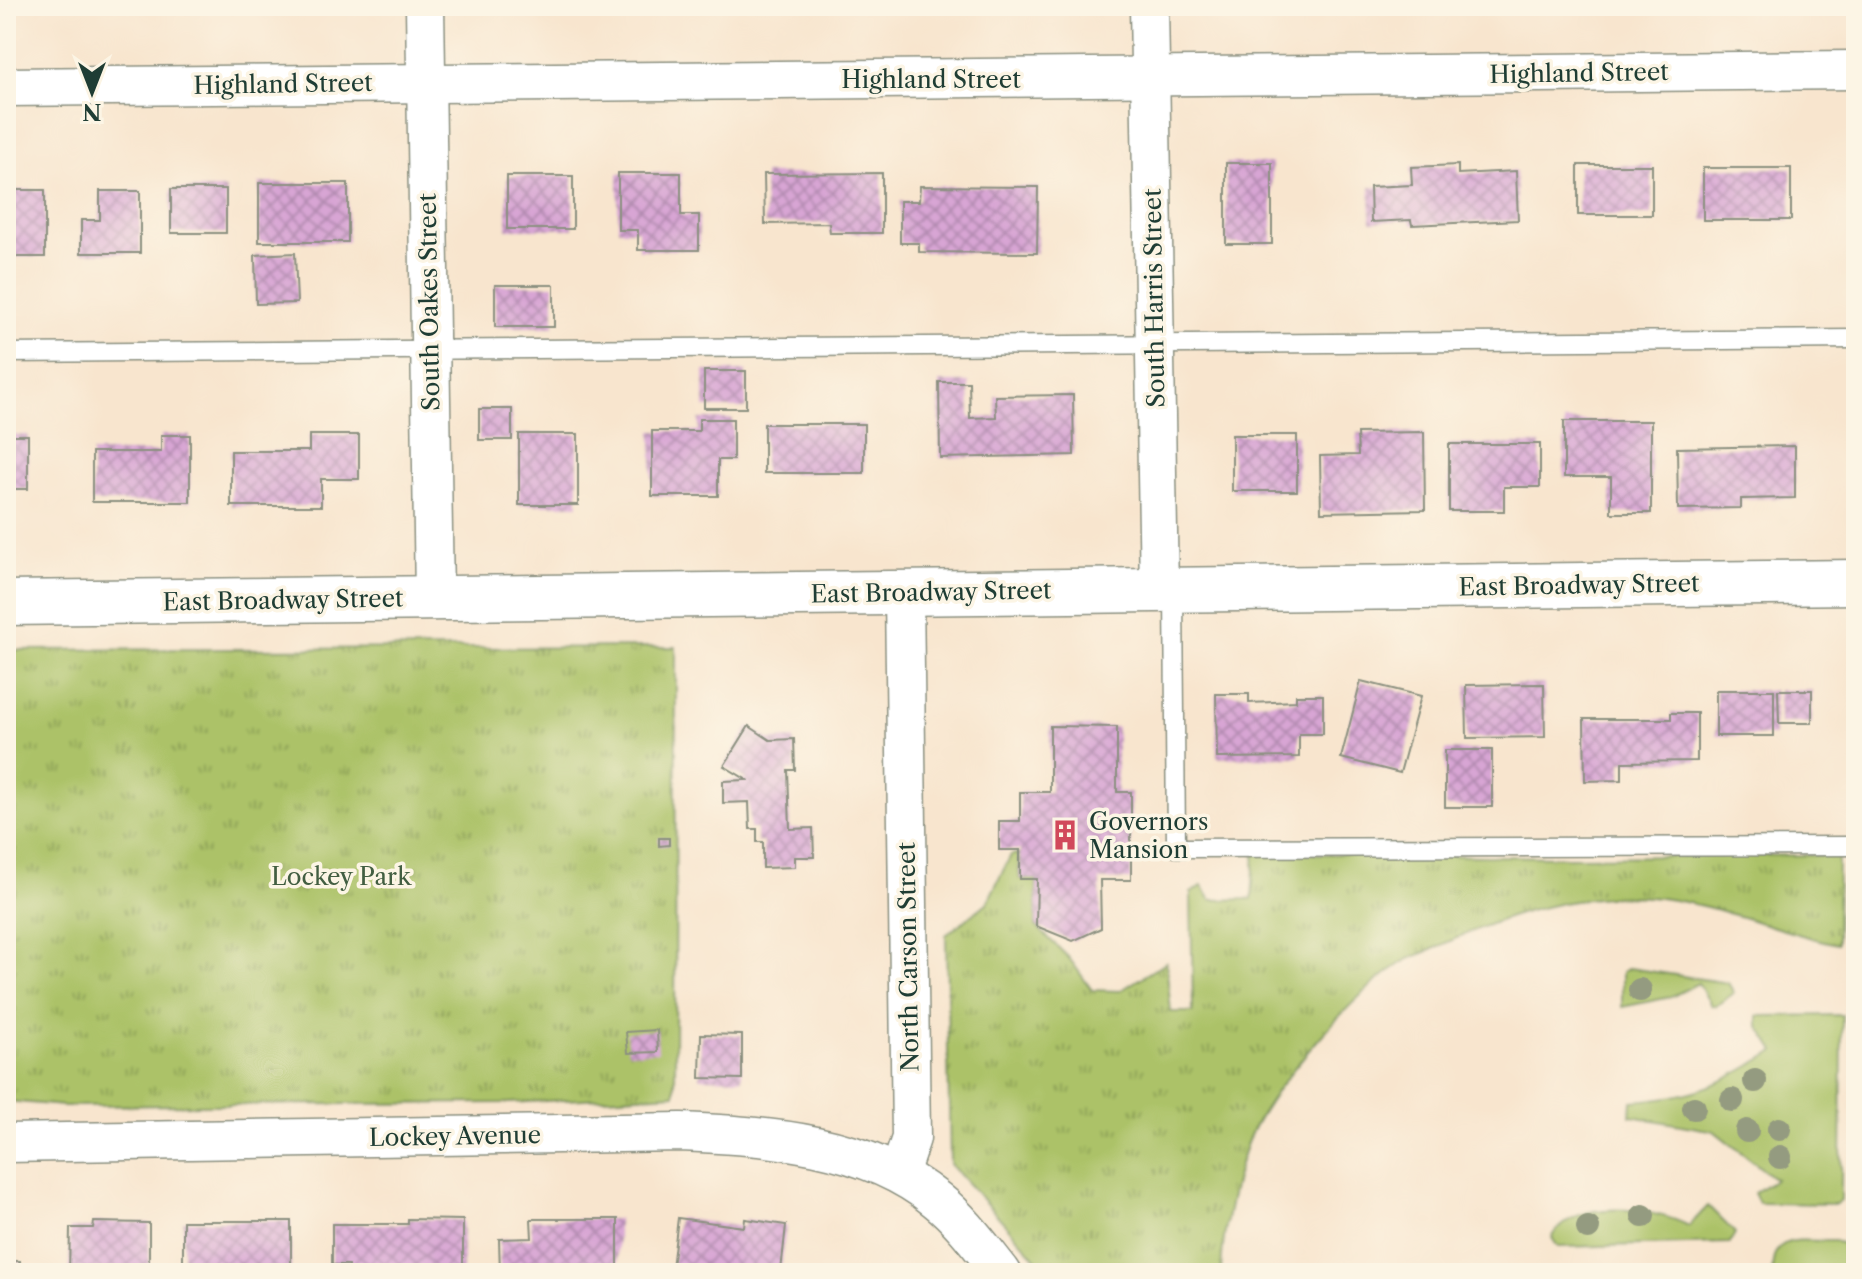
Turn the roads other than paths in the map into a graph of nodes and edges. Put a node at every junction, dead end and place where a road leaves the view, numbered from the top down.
1 (425, 6) edge
2 (1149, 6) edge
3 (1856, 70) edge
4 (1150, 77) junction
5 (426, 83) junction
6 (6, 87) edge
7 (1856, 339) edge
8 (1154, 342) junction
9 (430, 348) junction
10 (6, 353) edge
11 (1856, 582) edge
12 (1166, 590) junction
13 (904, 593) junction
14 (434, 598) junction
15 (6, 603) edge
16 (1856, 846) edge
17 (6, 1143) edge
18 (899, 1174) junction
19 (1002, 1273) edge

1 - 5 street, South Oakes Street
2 - 4 street, South Harris Street
3 - 4 street, Highland Street
4 - 5 street, Highland Street
4 - 8 street, South Harris Street
5 - 6 street, Highland Street
5 - 9 street, South Oakes Street
7 - 8 lane
8 - 9 lane
8 - 12 street, South Harris Street
9 - 10 lane
9 - 14 street, South Oakes Street
11 - 12 street, East Broadway Street
12 - 13 street, East Broadway Street
12 - 16 lane
13 - 14 street, East Broadway Street
13 - 18 street, North Carson Street
14 - 15 street, East Broadway Street
17 - 18 street, Lockey Avenue
18 - 19 street

